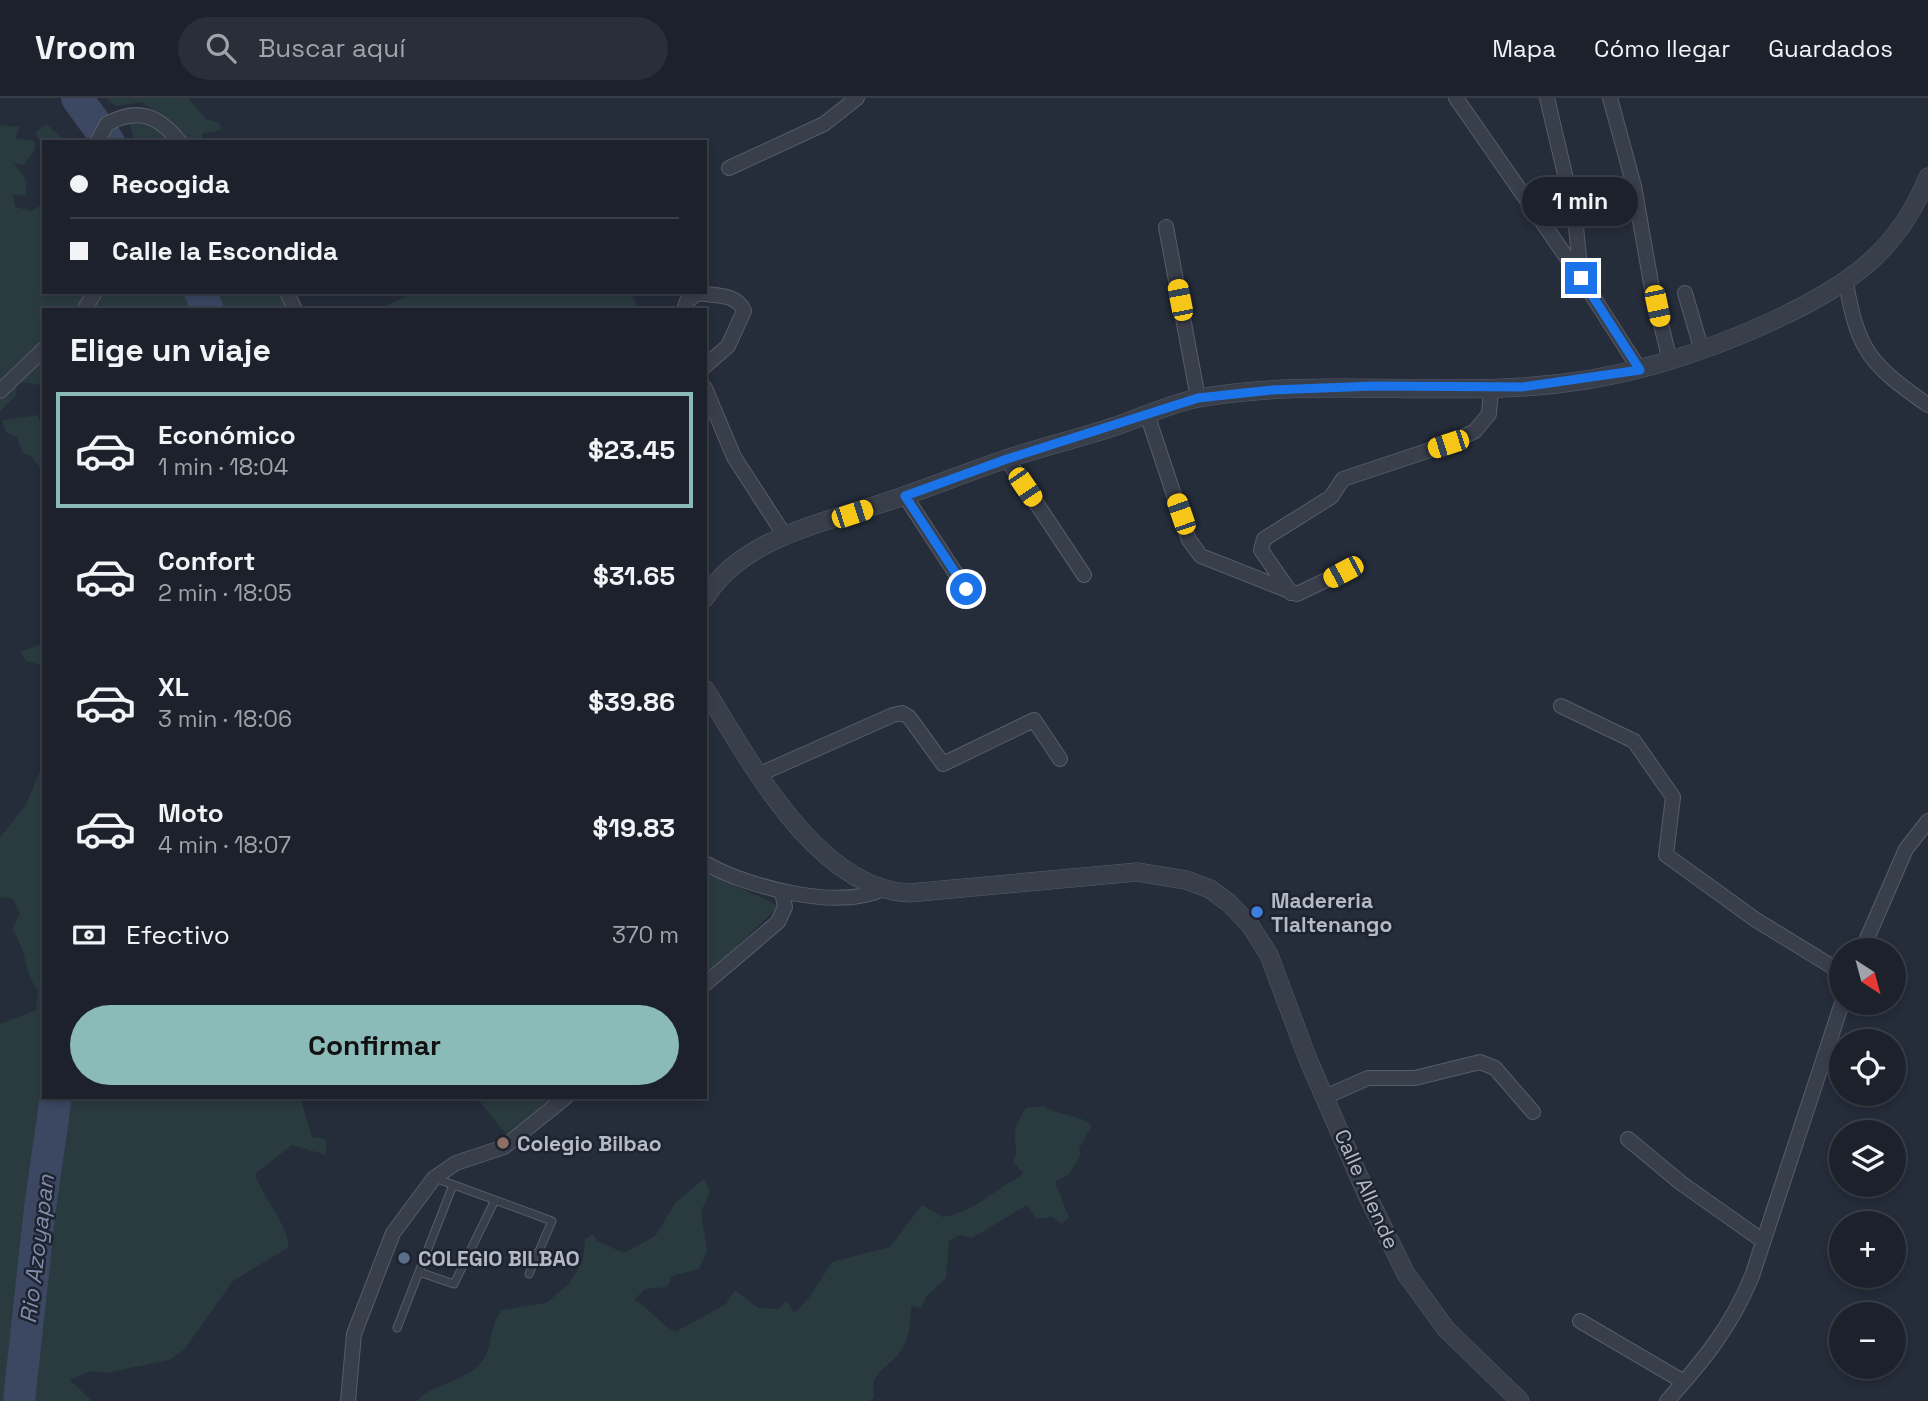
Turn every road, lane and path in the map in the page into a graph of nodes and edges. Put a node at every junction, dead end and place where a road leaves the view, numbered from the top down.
1 (857, 98) edge
2 (1456, 98) edge
3 (1547, 98) edge
4 (1610, 98) edge
5 (841, 103) edge
6 (98, 140) edge
7 (178, 140) edge
8 (729, 168) dead end
9 (1928, 177) edge
10 (1166, 227) dead end
11 (1581, 278) junction
12 (1846, 283) junction
13 (1685, 293) dead end
14 (697, 294) edge
15 (704, 294) edge
16 (685, 308) edge
17 (42, 351) edge
18 (1702, 351) junction
19 (1670, 361) junction
20 (707, 364) edge
21 (1640, 370) junction
22 (1491, 388) junction
23 (0, 391) edge
24 (707, 393) edge
25 (1198, 398) junction
26 (1928, 405) edge
27 (1147, 414) junction
28 (1007, 459) junction
29 (905, 496) junction
30 (785, 536) junction
31 (1343, 572) dead end
32 (1084, 575) dead end
33 (966, 589) dead end
34 (1291, 593) junction
35 (707, 596) edge
36 (707, 692) edge
37 (1561, 706) dead end
38 (1060, 759) dead end
39 (760, 774) junction
40 (1928, 821) edge
41 (707, 864) edge
42 (883, 889) junction
43 (782, 892) junction
44 (1867, 938) edge
45 (1829, 965) edge
46 (707, 982) edge
47 (1838, 1015) edge
48 (1325, 1097) junction
49 (564, 1099) edge
50 (1533, 1112) dead end
51 (1628, 1139) dead end
52 (434, 1178) junction
53 (453, 1185) junction
54 (495, 1200) junction
55 (1763, 1241) junction
56 (419, 1272) junction
57 (529, 1274) dead end
58 (1580, 1321) dead end
59 (397, 1328) dead end
60 (1684, 1382) junction
61 (348, 1401) edge
62 (1520, 1401) edge
63 (1667, 1401) edge

1 - 5 street
2 - 11 street
3 - 11 street
4 - 19 street
5 - 8 street
6 - 7 street
9 - 12 street
10 - 25 street
11 - 21 street
12 - 18 street
12 - 26 street
13 - 18 street
14 - 16 street
15 - 20 street
17 - 23 street
18 - 19 street
19 - 21 street
21 - 22 street
22 - 25 street
22 - 34 street
24 - 30 street
25 - 27 street
27 - 28 street
27 - 34 street
28 - 29 street
28 - 32 street
29 - 30 street
29 - 33 street
30 - 35 street
31 - 34 street
36 - 39 street
37 - 45 street
38 - 39 street
39 - 42 street
40 - 44 street
41 - 43 street
42 - 43 street
42 - 48 street, Calle Allende
43 - 46 street
47 - 55 street
48 - 50 street
48 - 62 street, Calle Allende
49 - 52 street
51 - 55 street
52 - 53 lane
52 - 61 street
53 - 54 lane
53 - 56 lane
54 - 56 lane
54 - 57 lane
55 - 60 street
56 - 59 lane
58 - 60 street
60 - 63 street

